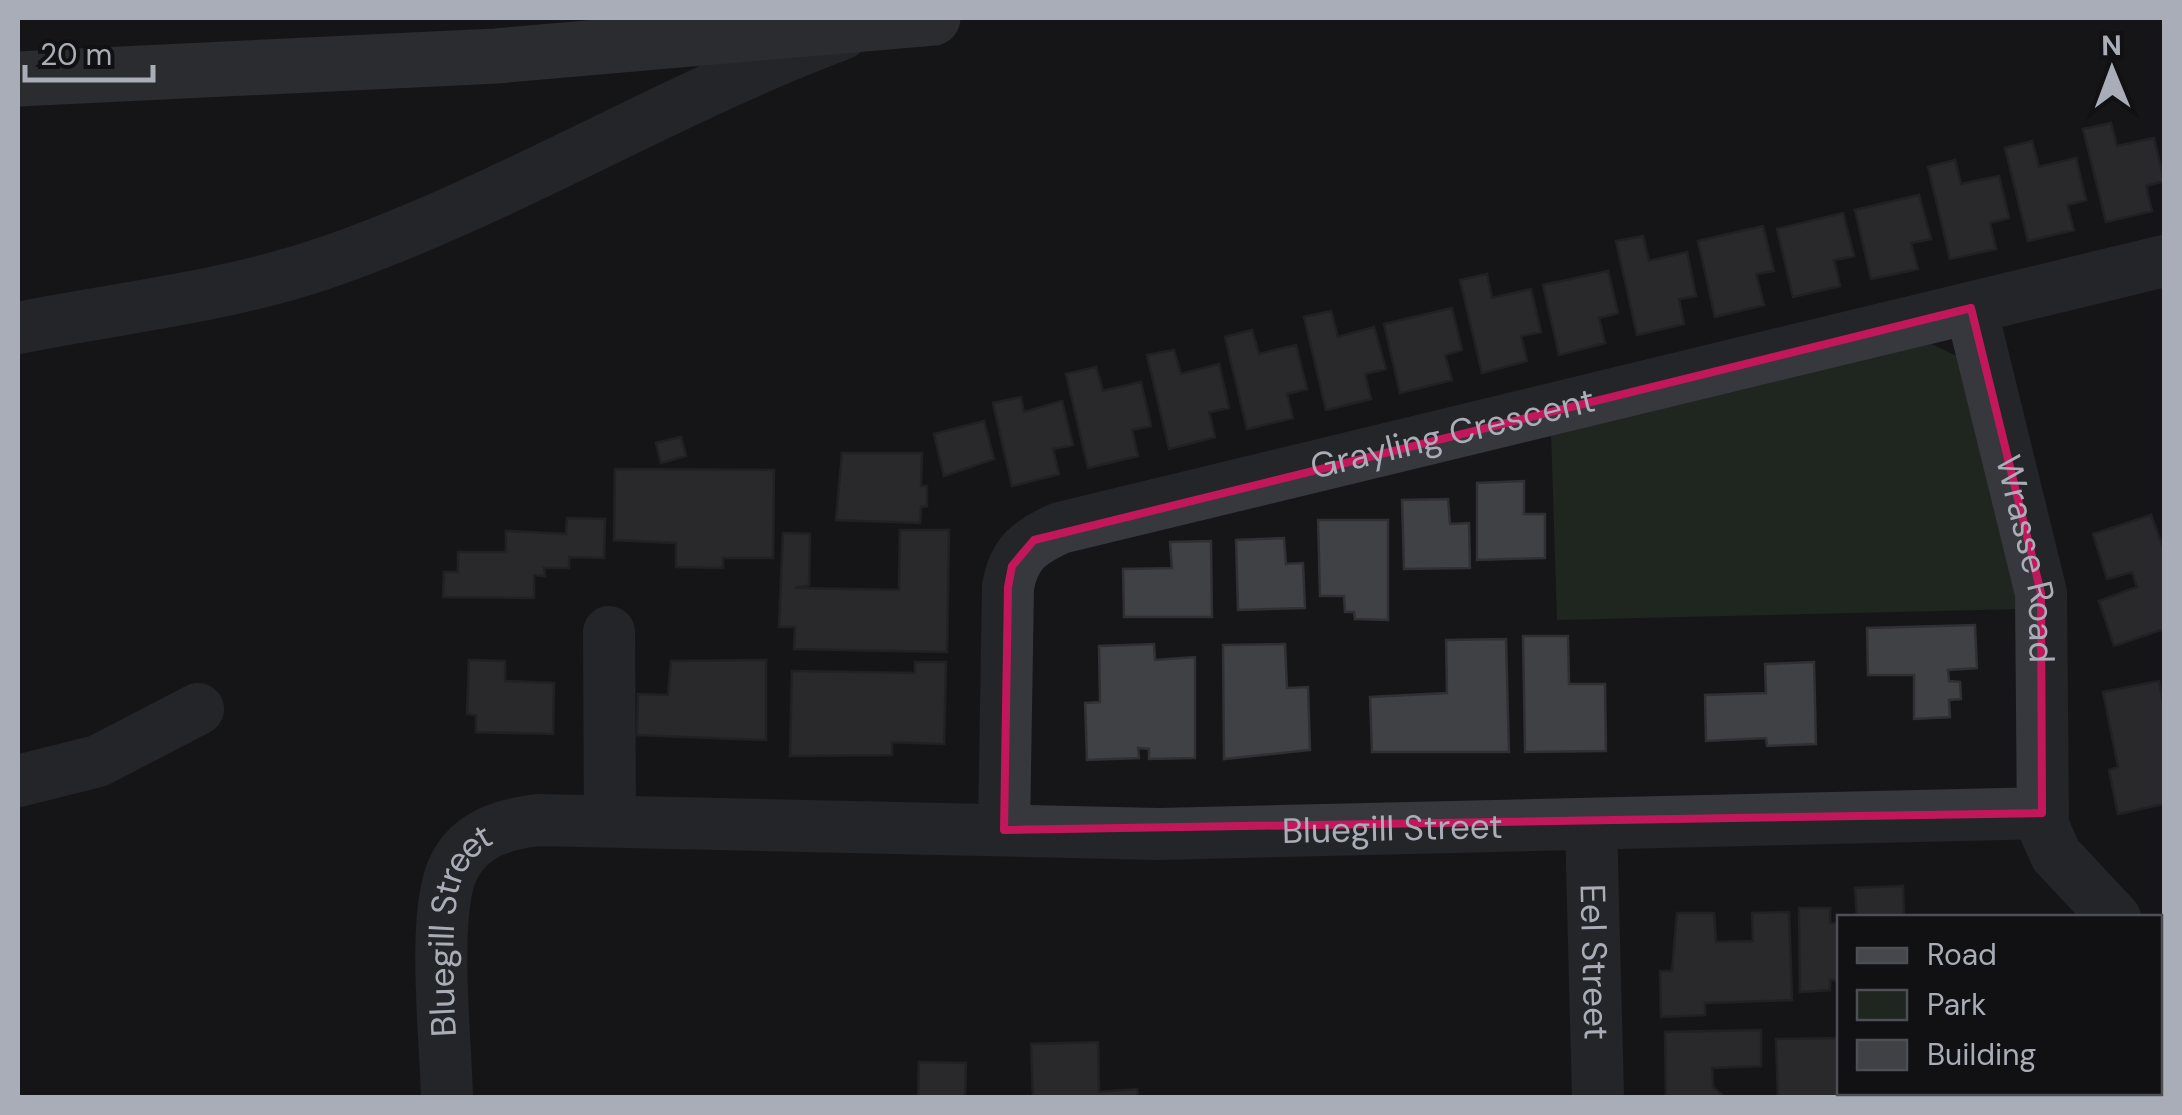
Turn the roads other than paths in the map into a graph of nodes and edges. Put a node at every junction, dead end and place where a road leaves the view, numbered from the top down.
1 (933, 18) edge
2 (867, 25) junction
3 (18, 79) edge
4 (2164, 262) edge
5 (1971, 308) junction
6 (18, 328) edge
7 (608, 632) dead end
8 (198, 709) dead end
9 (18, 781) edge
10 (2042, 814) junction
11 (610, 822) junction
12 (1591, 824) junction
13 (1004, 830) junction
14 (2112, 915) edge
15 (448, 1098) edge
16 (1598, 1098) edge

1 - 2 main road
2 - 3 main road
2 - 6 street
4 - 5 street, Grayling Crescent
5 - 10 street, Wrasse Road
5 - 13 street, Grayling Crescent
7 - 11 street
8 - 9 street
10 - 12 street, Bluegill Street
10 - 14 street
11 - 13 street, Bluegill Street
11 - 15 street, Bluegill Street
12 - 13 street, Bluegill Street
12 - 16 street, Eel Street

